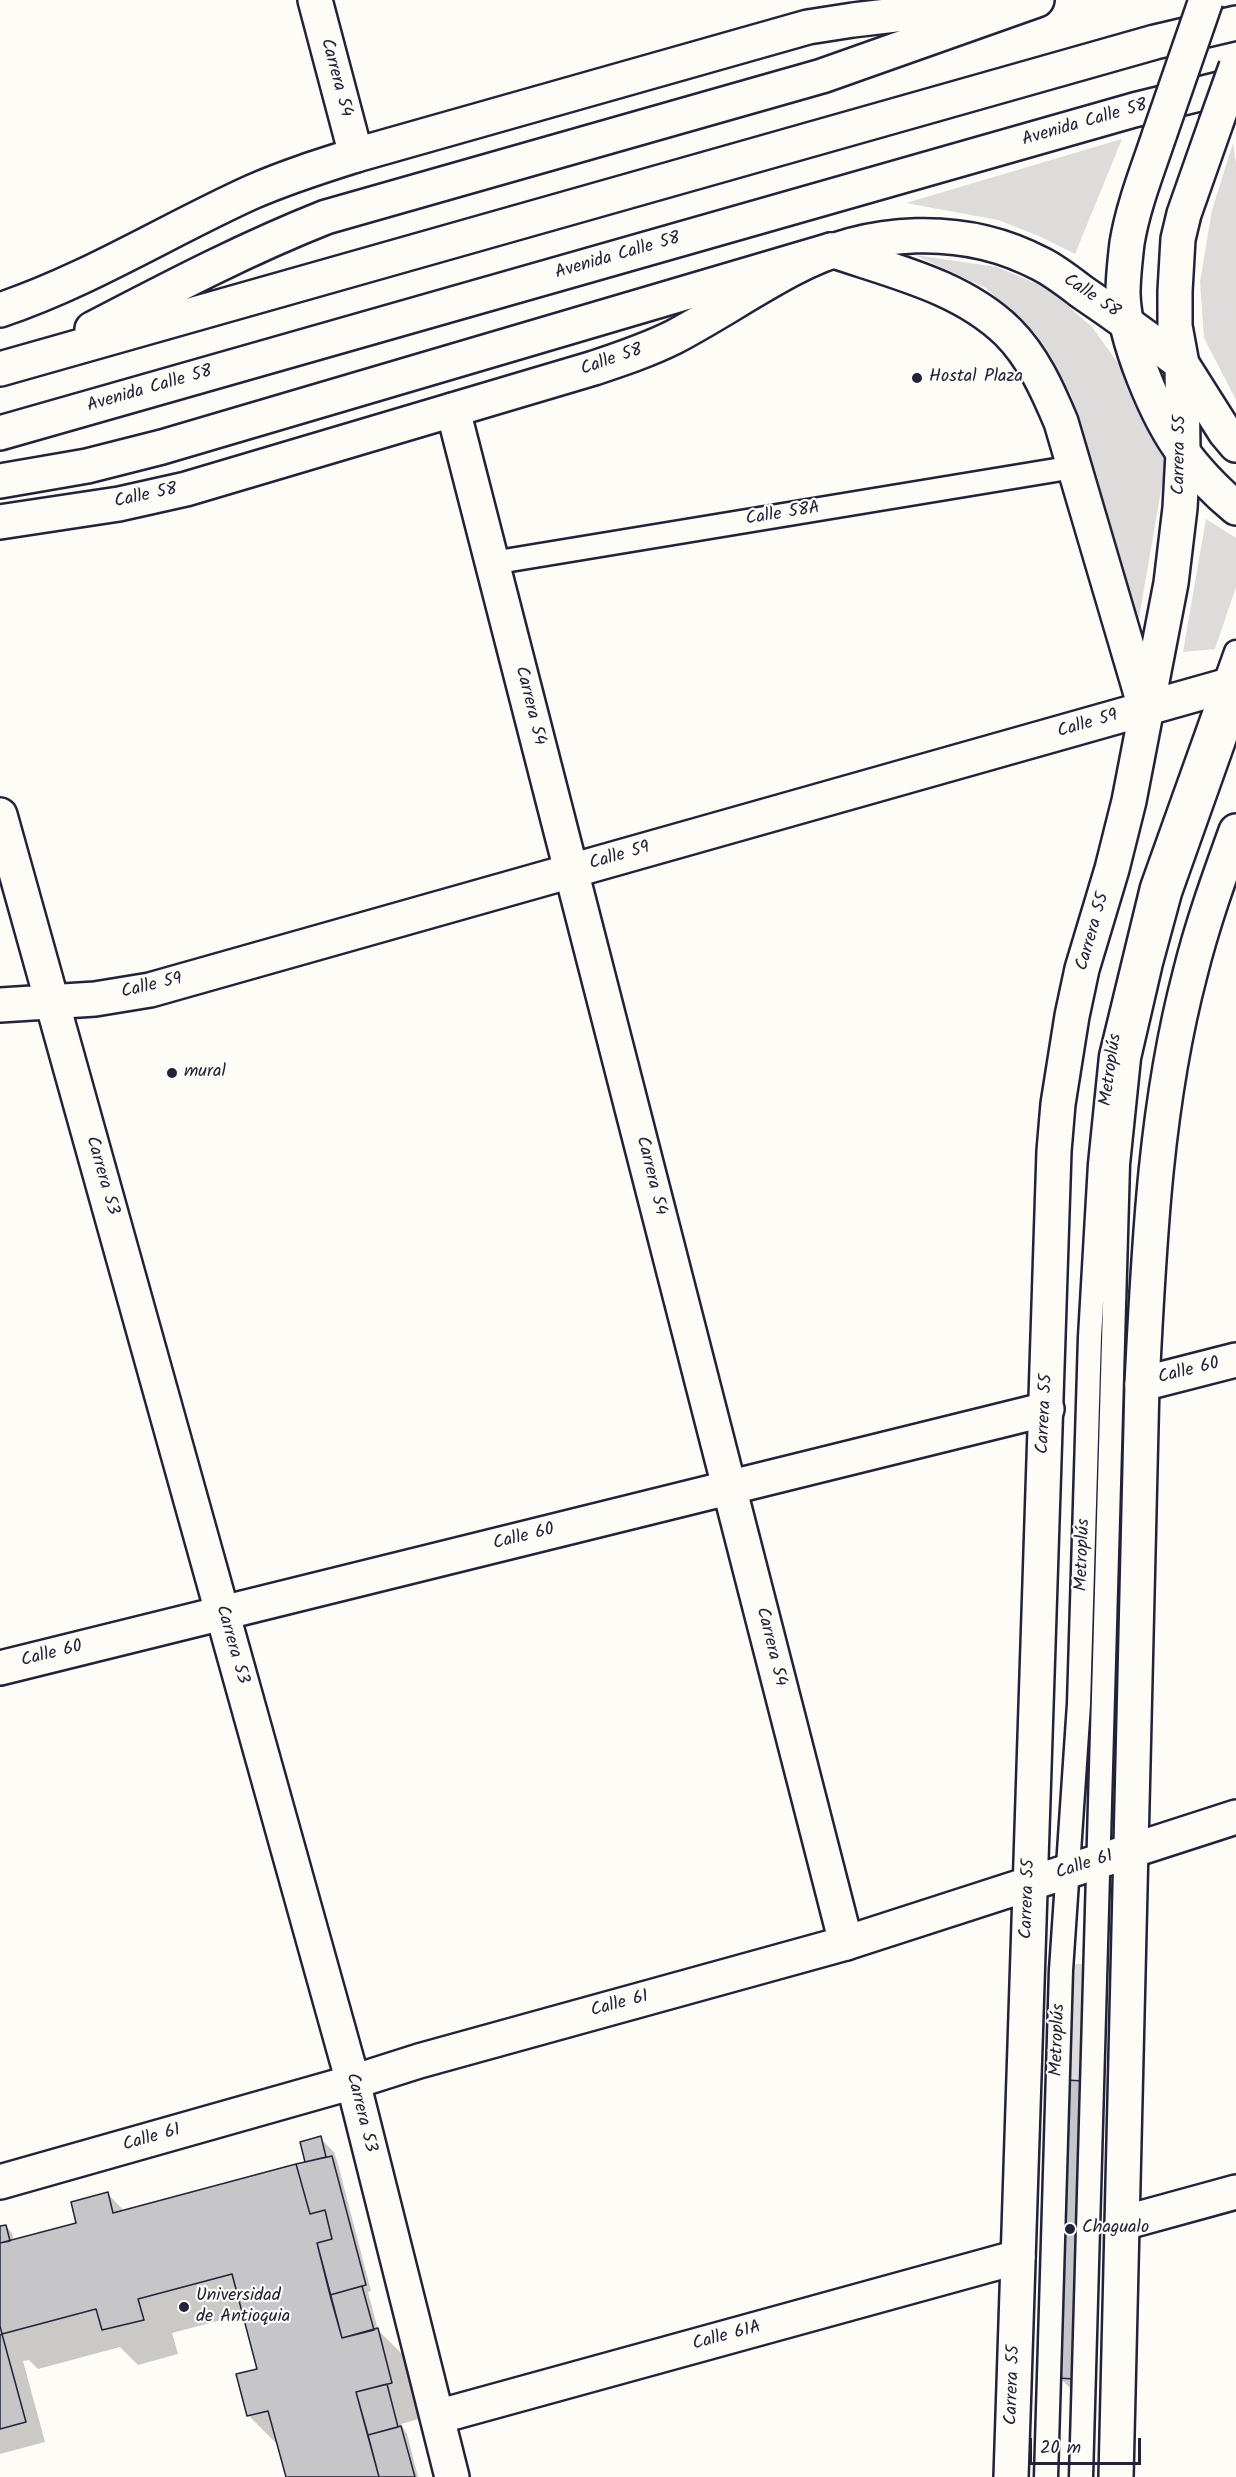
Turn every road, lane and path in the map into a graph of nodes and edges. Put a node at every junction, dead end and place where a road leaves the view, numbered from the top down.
1 (315, 0) edge
2 (1018, 0) edge
3 (1037, 0) edge
4 (1206, 0) edge
5 (1236, 23) edge
6 (1236, 67) edge
7 (1236, 85) edge
8 (356, 155) junction
9 (831, 250) junction
10 (0, 310) edge
11 (1127, 322) junction
12 (32, 360) junction
13 (1182, 364) junction
14 (0, 369) edge
15 (453, 410) junction
16 (0, 433) edge
17 (1236, 445) edge
18 (1183, 454) junction
19 (1074, 467) junction
20 (0, 481) edge
21 (1236, 508) edge
22 (0, 522) edge
23 (492, 563) junction
24 (1236, 652) edge
25 (1232, 692) edge
26 (1145, 709) junction
27 (0, 815) edge
28 (1236, 831) edge
29 (571, 871) junction
30 (52, 1002) junction
31 (0, 1005) edge
32 (1236, 1360) edge
33 (1142, 1384) junction
34 (1047, 1409) junction
35 (729, 1487) junction
36 (222, 1613) junction
37 (0, 1668) edge
38 (1236, 1817) edge
39 (1132, 1851) junction
40 (1083, 1867) junction
41 (1030, 1884) junction
42 (846, 1943) junction
43 (353, 2082) junction
44 (0, 2182) edge
45 (1236, 2192) edge
46 (1123, 2223) junction
47 (1018, 2258) junction
48 (437, 2417) junction
49 (452, 2477) edge
50 (1011, 2477) edge
51 (1046, 2477) edge
52 (1081, 2477) edge
53 (1116, 2477) edge

1 - 8 main road, Carrera 54
2 - 8 main road
3 - 12 main road
4 - 11 main road, bridge
5 - 12 main road
6 - 13 main road, bridge
7 - 16 main road, Avenida Calle 58
8 - 10 main road
9 - 11 main road, Calle 58
9 - 15 main road, Calle 58
9 - 19 main road
9 - 20 main road
11 - 13 main road, Calle 58
11 - 18 main road
12 - 14 main road
13 - 17 main road
13 - 18 main road, Carrera 55
15 - 22 main road, Calle 58
15 - 23 main road, Carrera 54
18 - 21 main road
18 - 26 main road, Carrera 55
19 - 23 lane, Calle 58A
19 - 26 main road
23 - 29 main road, Carrera 54
24 - 25 lane, Metroplús
25 - 26 main road, Calle 59
25 - 40 lane, Metroplús
25 - 40 lane, Metroplús
26 - 29 main road, Calle 59
26 - 34 main road, Carrera 55
27 - 30 main road, Carrera 53
28 - 33 main road
29 - 30 main road, Calle 59
29 - 35 main road, Carrera 54
30 - 31 main road, Calle 59
30 - 36 main road, Carrera 53
32 - 33 main road, Calle 60
33 - 39 main road
34 - 35 main road, Calle 60
34 - 41 main road, Carrera 55
35 - 36 main road, Calle 60
35 - 42 main road, Carrera 54
36 - 37 main road, Calle 60
36 - 43 main road, Carrera 53
38 - 39 main road, Calle 61
39 - 40 main road, Calle 61
39 - 46 main road
40 - 41 main road, Calle 61
40 - 51 lane, Metroplús
40 - 52 lane, Metroplús
41 - 42 main road, Calle 61
41 - 47 main road, Carrera 55
42 - 43 main road, Calle 61
43 - 44 main road, Calle 61
43 - 48 main road, Carrera 53
45 - 46 main road
46 - 53 main road
47 - 48 main road, Calle 61A
47 - 50 main road, Carrera 55
48 - 49 main road, Carrera 53

